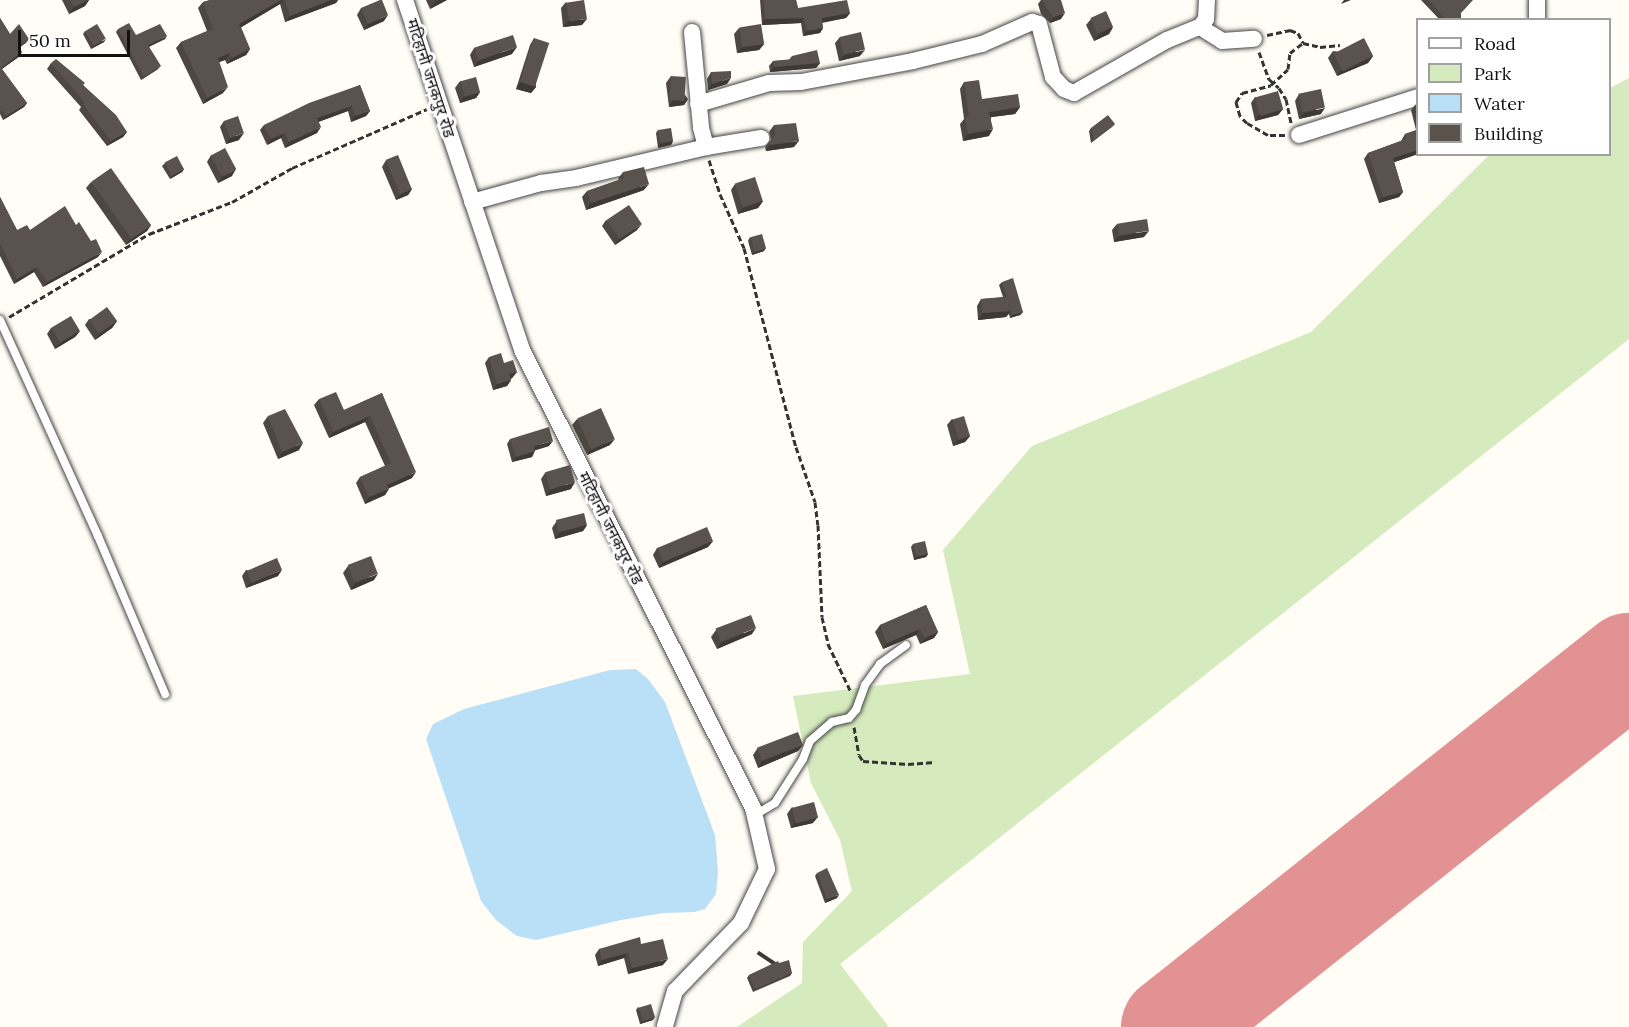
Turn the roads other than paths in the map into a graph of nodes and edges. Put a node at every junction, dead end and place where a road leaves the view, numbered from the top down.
1 (405, 0) edge
2 (1207, 0) edge
3 (1537, 0) edge
4 (1537, 18) edge
5 (1200, 27) junction
6 (692, 32) dead end
7 (1255, 39) road end
8 (1416, 98) edge
9 (698, 104) junction
10 (1298, 135) road end
11 (761, 138) dead end
12 (706, 147) junction
13 (472, 202) junction
14 (1, 320) edge
15 (906, 645) edge
16 (165, 694) dead end
17 (755, 815) junction
18 (665, 1027) edge

1 - 13 street, मटिहानी जनकपुर रोड
2 - 5 street
3 - 4 street
5 - 7 street
5 - 9 street
6 - 9 street
8 - 10 street
9 - 12 street
11 - 12 street
12 - 13 street
13 - 17 street, मटिहानी जनकपुर रोड
14 - 16 lane
15 - 17 lane
17 - 18 street, मटिहानी जनकपुर रोड

